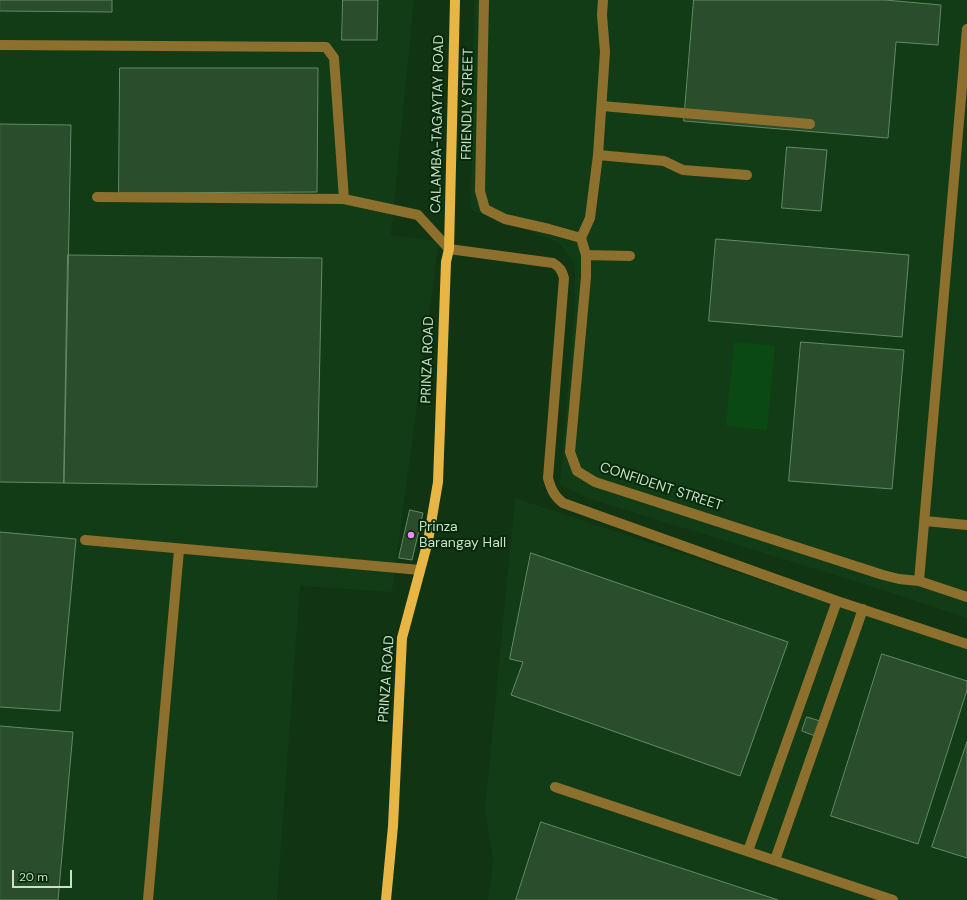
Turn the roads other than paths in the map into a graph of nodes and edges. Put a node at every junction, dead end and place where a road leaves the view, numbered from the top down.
1 (455, 0) edge
2 (484, 0) edge
3 (603, 0) edge
4 (967, 29) edge
5 (0, 45) edge
6 (602, 106) junction
7 (810, 124) dead end
8 (598, 155) junction
9 (747, 175) dead end
10 (97, 197) dead end
11 (344, 199) junction
12 (581, 238) junction
13 (449, 248) junction
14 (586, 255) junction
15 (630, 256) dead end
16 (925, 521) junction
17 (967, 526) edge
18 (85, 540) dead end
19 (179, 550) junction
20 (420, 570) junction
21 (919, 581) junction
22 (967, 597) edge
23 (838, 601) junction
24 (864, 610) junction
25 (967, 644) edge
26 (555, 787) dead end
27 (748, 851) junction
28 (775, 860) junction
29 (148, 900) edge
30 (386, 900) edge
31 (893, 900) edge

1 - 13 main road, CALAMBA-TAGAYTAY ROAD
2 - 12 street, FRIENDLY STREET
3 - 6 street
4 - 16 street
5 - 11 street
6 - 7 street
6 - 8 street
8 - 9 street
8 - 12 street
10 - 11 street
11 - 13 street
12 - 14 street, CONFIDENT STREET
13 - 20 main road, PRINZA ROAD
13 - 23 street
14 - 15 street
14 - 21 street, CONFIDENT STREET
16 - 17 street
16 - 21 street
18 - 19 street
19 - 20 street
19 - 29 street
20 - 30 main road, PRINZA ROAD
21 - 22 street, CONFIDENT STREET
23 - 24 street
23 - 27 street
24 - 25 street
24 - 28 street
26 - 27 street
27 - 28 street
28 - 31 street

